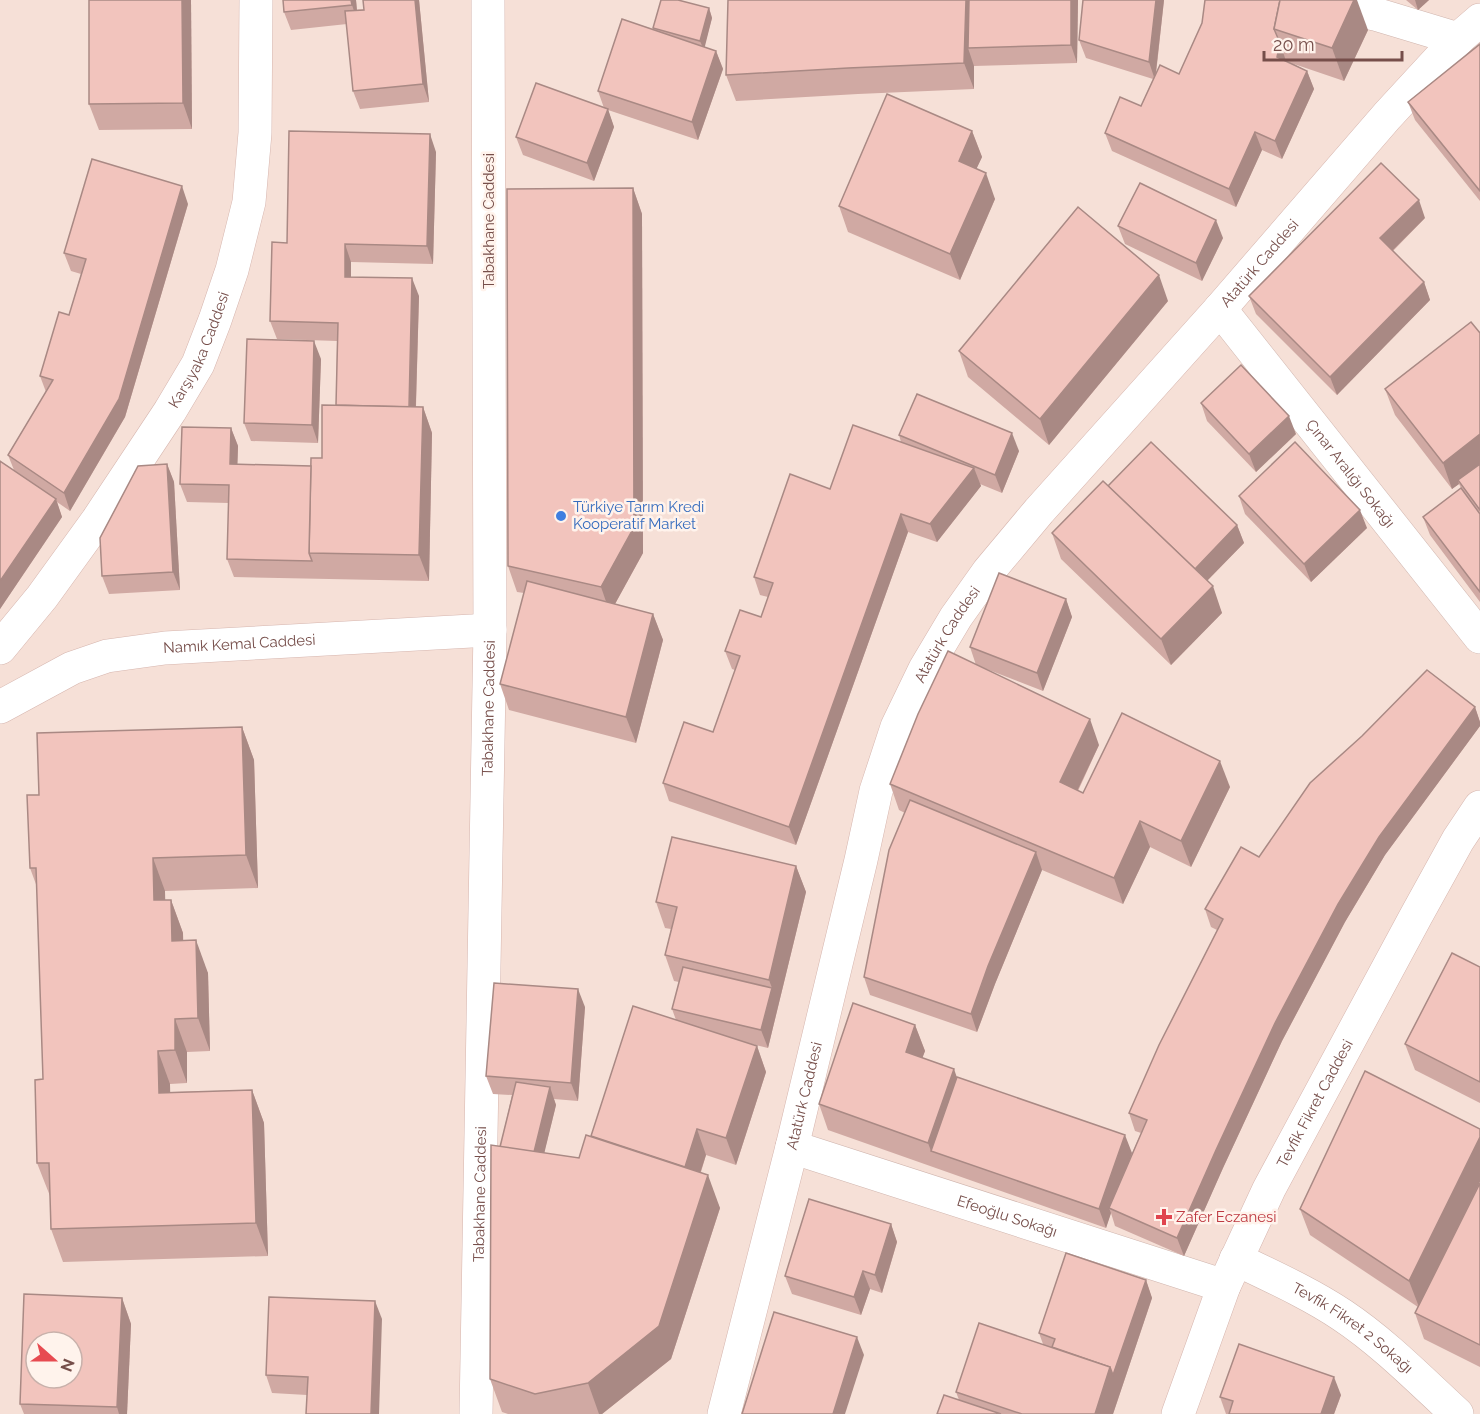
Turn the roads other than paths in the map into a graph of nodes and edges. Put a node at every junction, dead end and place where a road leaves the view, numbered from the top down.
1 (256, 0) edge
2 (488, 0) edge
3 (1308, 0) edge
4 (1469, 29) edge
5 (1220, 309) junction
6 (490, 630) junction
7 (1480, 637) edge
8 (0, 648) edge
9 (0, 707) edge
10 (1480, 807) edge
11 (792, 1147) junction
12 (1230, 1272) junction
13 (476, 1414) edge
14 (724, 1414) edge
15 (1178, 1414) edge
16 (1457, 1414) edge

1 - 8 street, Karşıyaka Caddesi
2 - 6 street, Tabakhane Caddesi
3 - 4 street
4 - 5 street, Atatürk Caddesi
5 - 7 street, Çınar Aralığı Sokağı
5 - 11 street, Atatürk Caddesi
6 - 9 street, Namık Kemal Caddesi
6 - 13 street, Tabakhane Caddesi
10 - 12 street, Tevfik Fikret Caddesi
11 - 12 street, Efeoğlu Sokağı
11 - 14 street, Atatürk Caddesi
12 - 15 street, Tevfik Fikret Caddesi
12 - 16 street, Tevfik Fikret 2 Sokağı

